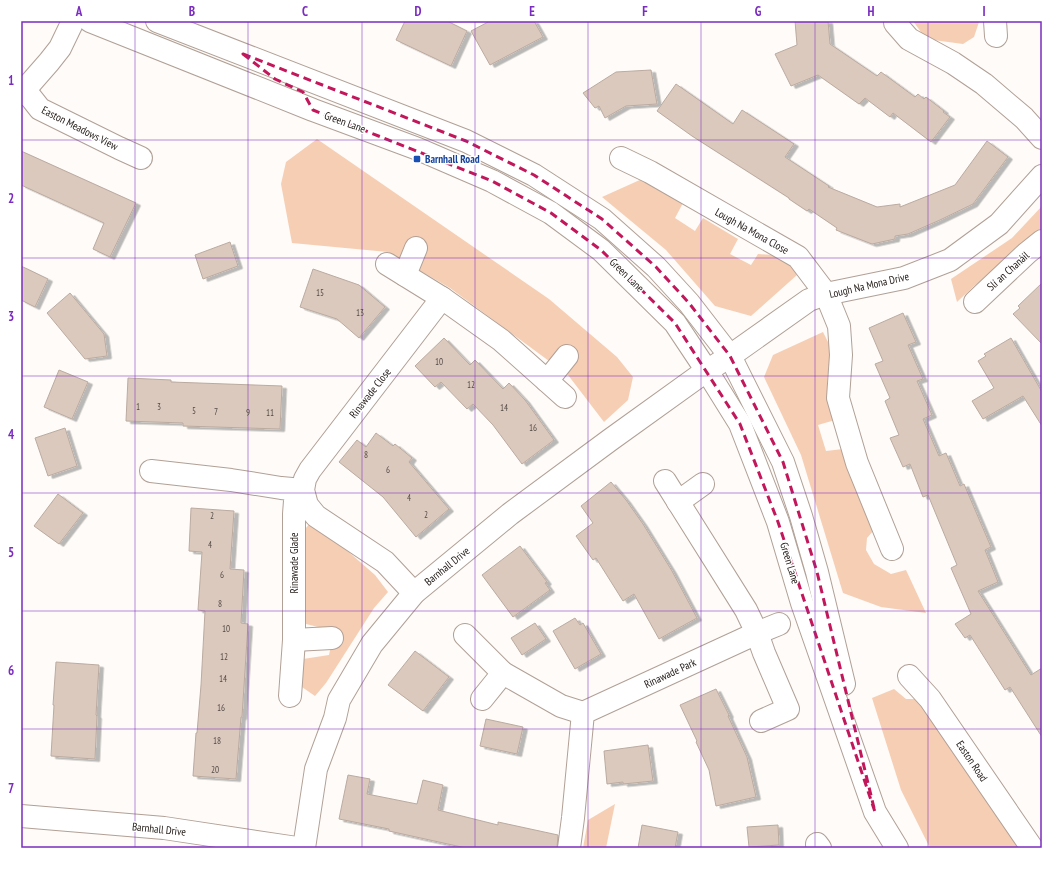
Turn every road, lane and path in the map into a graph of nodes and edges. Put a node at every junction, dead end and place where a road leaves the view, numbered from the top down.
1 (73, 21) edge
2 (90, 21) edge
3 (118, 21) edge
4 (156, 21) edge
5 (895, 21) edge
6 (243, 54) junction
7 (183, 58) junction
8 (23, 92) edge
9 (312, 110) junction
10 (1042, 138) edge
11 (141, 158) dead end
12 (621, 158) dead end
13 (1042, 176) edge
14 (602, 219) junction
15 (1042, 241) edge
16 (416, 248) dead end
17 (826, 294) junction
18 (442, 298) junction
19 (975, 302) dead end
20 (567, 356) dead end
21 (730, 356) junction
22 (707, 371) junction
23 (547, 381) junction
24 (565, 397) dead end
25 (152, 471) dead end
26 (665, 481) dead end
27 (703, 484) dead end
28 (303, 490) junction
29 (678, 502) junction
30 (778, 522) junction
31 (892, 549) dead end
32 (414, 593) junction
33 (779, 624) dead end
34 (757, 633) junction
35 (465, 635) dead end
36 (332, 638) dead end
37 (294, 640) junction
38 (504, 673) junction
39 (909, 676) dead end
40 (290, 696) dead end
41 (482, 699) dead end
42 (583, 713) junction
43 (761, 721) dead end
44 (875, 812) junction
45 (21, 816) edge
46 (297, 848) edge
47 (304, 848) edge
48 (569, 848) edge
49 (897, 848) edge
50 (1032, 848) edge

1 - 8 street
2 - 7 street, Green Lane
3 - 7 street
4 - 6 street, Green Lane
5 - 10 street
6 - 9 street
6 - 14 street, Green Lane
7 - 9 street, Green Lane
8 - 11 street, Easton Meadows View
9 - 22 street, Green Lane
12 - 17 street, Lough Na Mona Close
13 - 17 street, Lough Na Mona Drive
14 - 21 street, Green Lane
14 - 22 street
15 - 19 street, Slí an Chanáil
16 - 18 street
17 - 21 street, Lough Na Mona Drive
17 - 31 street, Lough Na Mona Close
18 - 23 street
18 - 28 street, Rinawade Close
20 - 23 street
21 - 22 street, Lough Na Mona Drive
21 - 30 street
21 - 44 street, Green Lane
22 - 30 street, Green Lane
22 - 32 street, Barnhall Drive
23 - 24 street
25 - 28 street
26 - 29 street
27 - 29 street
28 - 32 street
28 - 37 street, Rinawade Glade
29 - 34 street
30 - 44 street, Green Lane
32 - 47 street, Barnhall Drive
33 - 34 street, Rinawade Park
34 - 42 street, Rinawade Park
34 - 43 street
35 - 38 street
36 - 37 street
37 - 40 street, Rinawade Glade
38 - 41 street
38 - 42 street
39 - 50 street, Easton Road
42 - 48 street
44 - 49 street, Green Lane
45 - 46 street, Barnhall Drive

